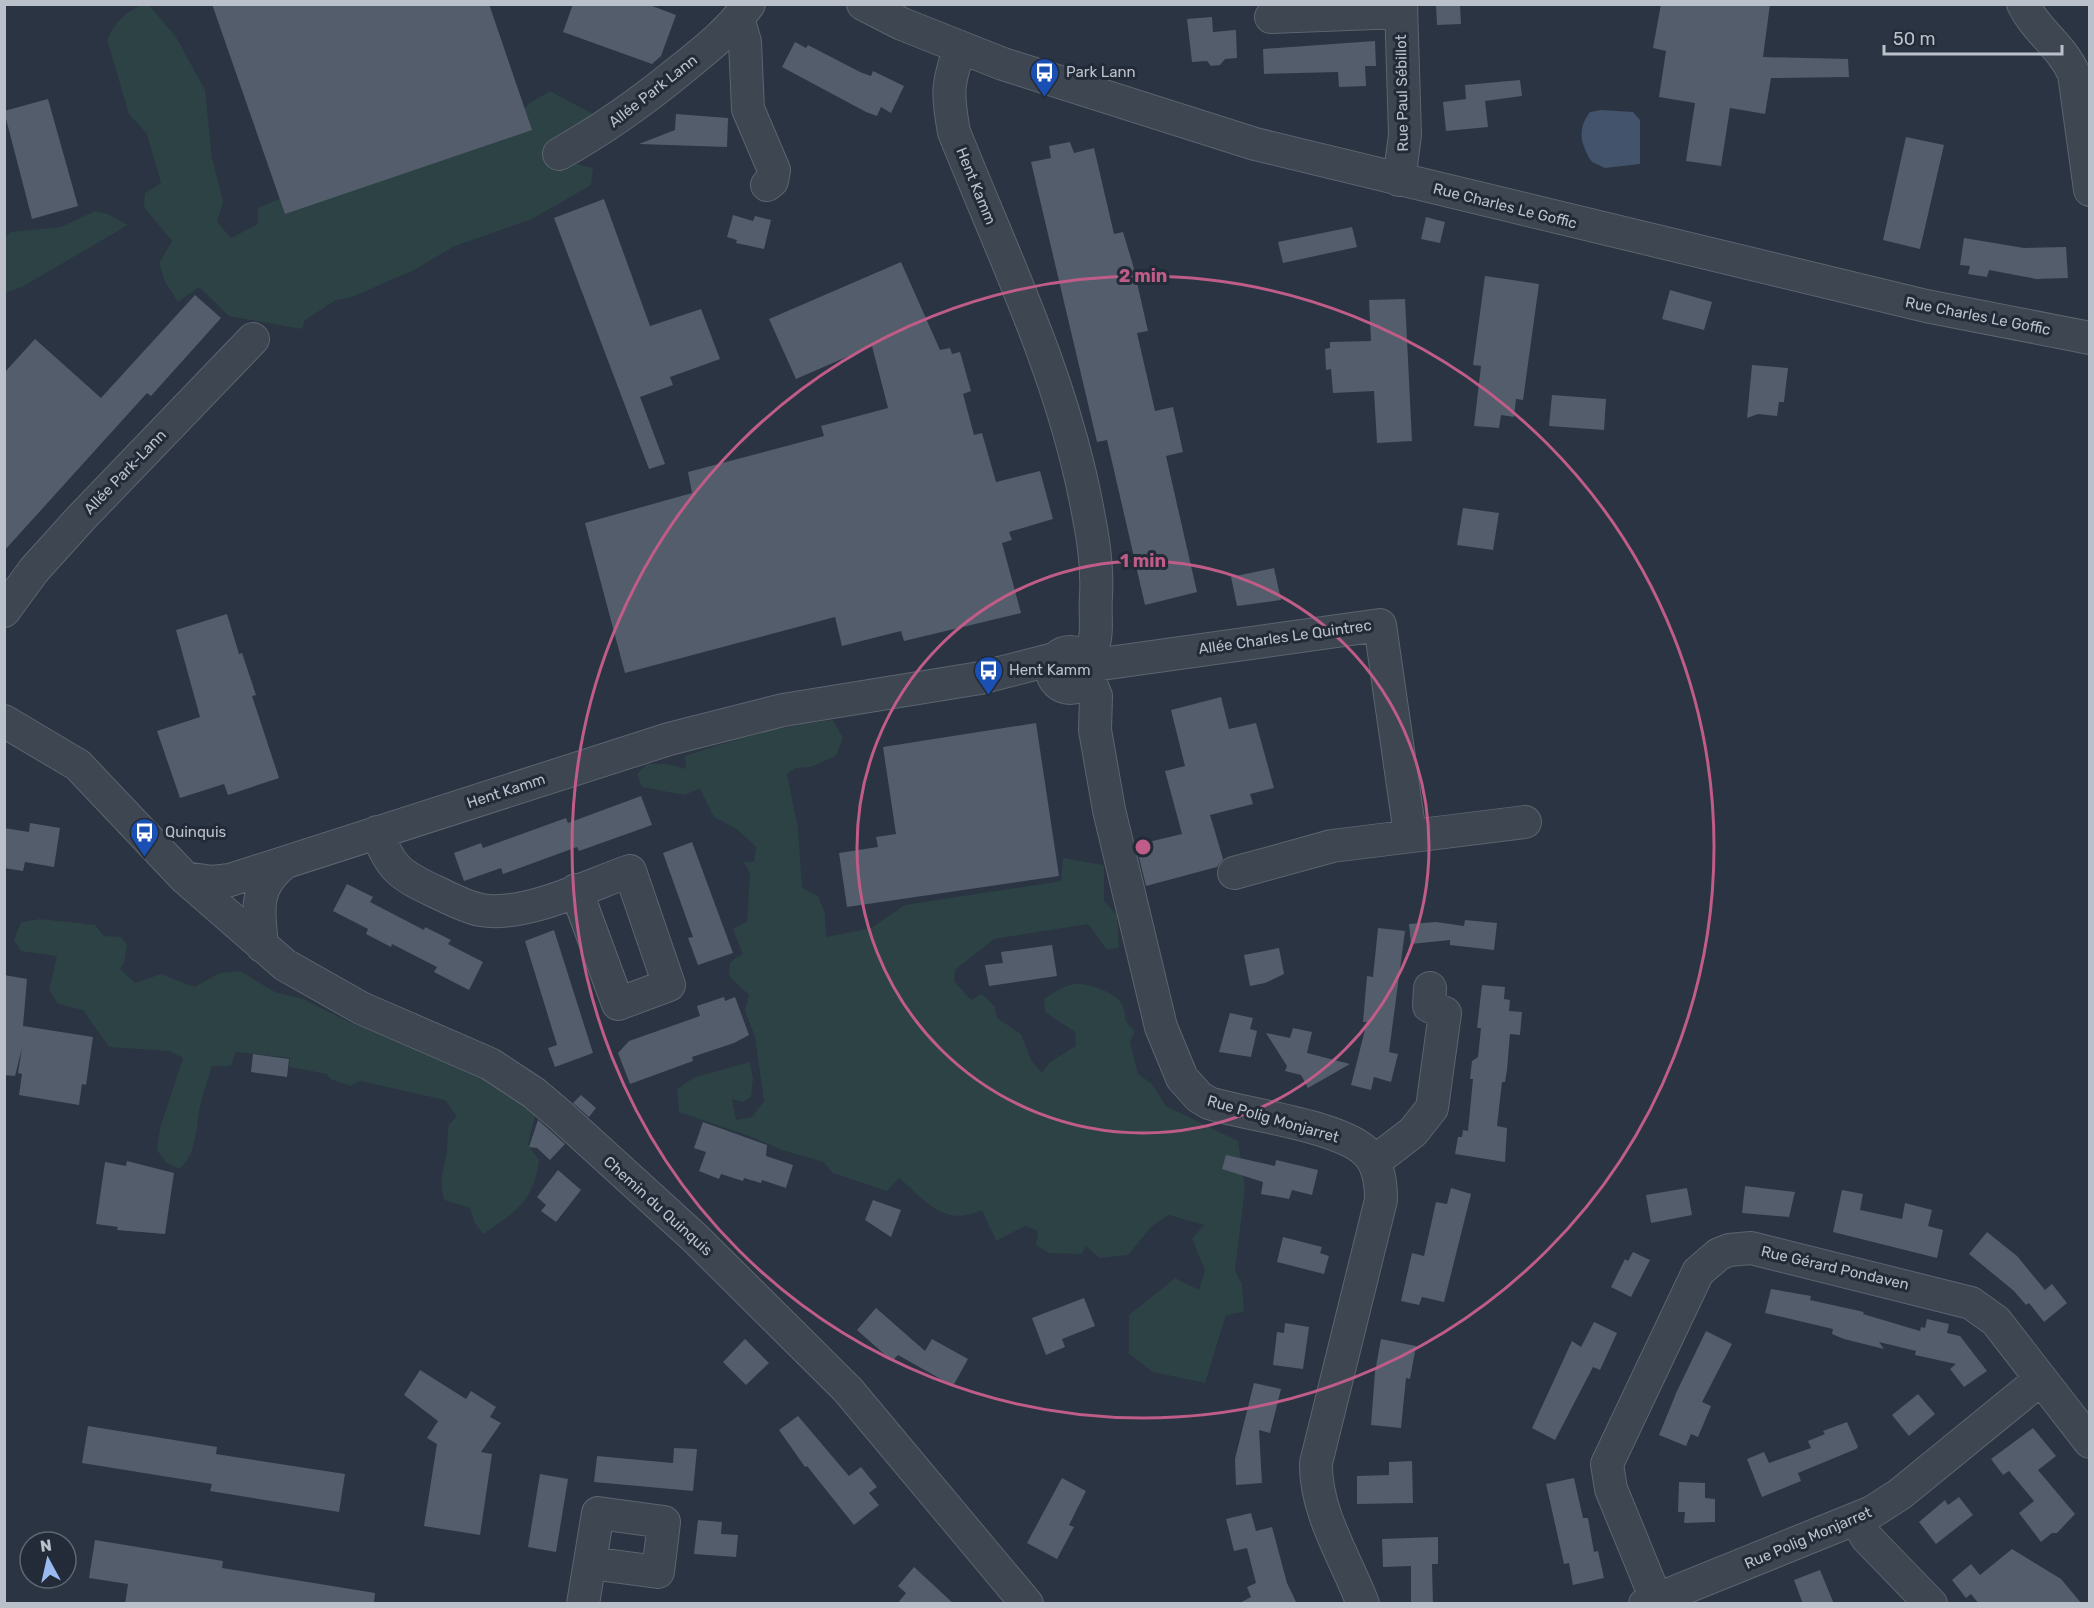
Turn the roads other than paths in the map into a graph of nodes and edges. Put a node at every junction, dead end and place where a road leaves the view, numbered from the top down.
1 (863, 4) edge
2 (898, 4) edge
3 (2023, 4) edge
4 (1401, 8) edge
5 (743, 11) edge
6 (1271, 17) dead end
7 (931, 35) junction
8 (960, 48) junction
9 (559, 154) dead end
10 (1399, 180) junction
11 (767, 185) dead end
12 (2090, 190) edge
13 (2090, 338) edge
14 (253, 339) dead end
15 (4, 611) edge
16 (1072, 669) junction
17 (4, 721) edge
18 (1525, 822) dead end
19 (377, 832) junction
20 (1410, 834) junction
21 (1234, 873) dead end
22 (272, 875) junction
23 (184, 878) junction
24 (576, 890) dead end
25 (213, 904) junction
26 (262, 946) junction
27 (1430, 988) dead end
28 (1374, 1162) junction
29 (2041, 1379) junction
30 (2090, 1442) edge
31 (1856, 1520) junction
32 (590, 1563) dead end
33 (1653, 1602) edge
34 (583, 1604) edge
35 (1027, 1604) edge
36 (1363, 1604) edge
37 (1931, 1604) edge

1 - 7 street, Rue Charles Le Goffic
2 - 7 street, Rue Charles Le Goffic
3 - 12 street
4 - 6 street
4 - 10 street, Rue Paul Sébillot
5 - 9 street, Allée Park Lann
5 - 11 street, Allée Park Lann
7 - 8 street, Rue Charles Le Goffic
8 - 10 street, Rue Charles Le Goffic
8 - 16 street, Hent Kamm
10 - 13 street, Rue Charles Le Goffic
14 - 15 street, Allée Park-Lann
16 - 19 street, Hent Kamm
16 - 20 street, Allée Charles Le Quintrec
16 - 28 street, Rue Polig Monjarret
17 - 23 street, Chemin du Quinquis
18 - 20 street
19 - 22 street, Hent Kamm
19 - 24 street
20 - 21 street
22 - 23 street, Hent Kamm
22 - 25 street, Hent Kamm
22 - 26 street
23 - 25 street, Chemin du Quinquis
25 - 26 street, Chemin du Quinquis
26 - 35 street, Chemin du Quinquis
27 - 28 street
28 - 36 street
29 - 30 street, Rue Gérard Pondaven
29 - 31 street, Rue Polig Monjarret
29 - 33 street, Rue Gérard Pondaven
31 - 33 street, Rue Polig Monjarret
31 - 37 street
32 - 34 street

